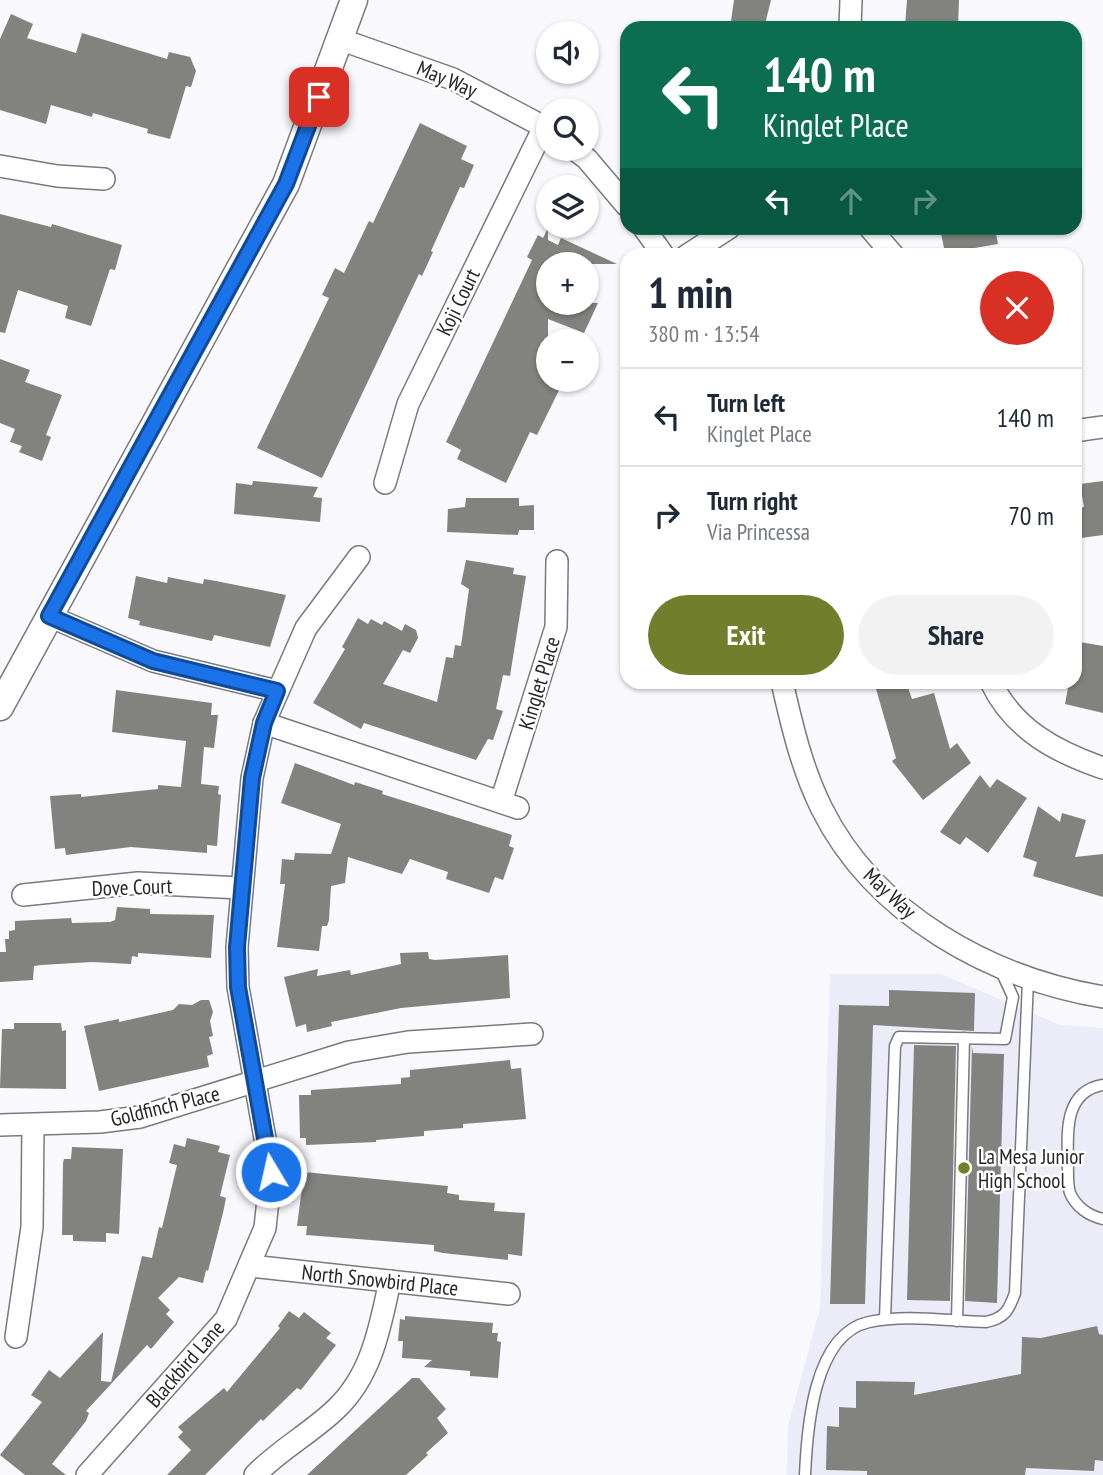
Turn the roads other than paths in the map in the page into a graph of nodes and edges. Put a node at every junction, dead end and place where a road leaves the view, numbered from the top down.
1 (354, 0) edge
2 (852, 0) edge
3 (850, 21) edge
4 (342, 40) junction
5 (536, 123) edge
6 (536, 148) edge
7 (589, 161) edge
8 (0, 166) edge
9 (104, 179) dead end
10 (620, 198) edge
11 (718, 235) edge
12 (698, 248) edge
13 (1103, 427) edge
14 (1082, 430) edge
15 (385, 483) dead end
16 (359, 556) dead end
17 (557, 561) dead end
18 (49, 616) junction
19 (784, 689) edge
20 (994, 689) edge
21 (277, 691) junction
22 (0, 707) edge
23 (264, 723) junction
24 (1103, 768) edge
25 (241, 888) junction
26 (23, 895) dead end
27 (999, 968) junction
28 (1028, 980) junction
29 (1103, 997) edge
30 (533, 1034) dead end
31 (964, 1038) junction
32 (256, 1083) junction
33 (1103, 1085) edge
34 (0, 1125) edge
35 (33, 1125) junction
36 (1103, 1219) edge
37 (251, 1266) junction
38 (390, 1281) junction
39 (509, 1294) dead end
40 (885, 1319) junction
41 (957, 1321) junction
42 (16, 1337) dead end
43 (87, 1475) edge
44 (255, 1475) edge
45 (805, 1475) edge

1 - 4 street
2 - 3 street
4 - 5 street, May Way
4 - 18 street
6 - 15 street, Koji Court
7 - 10 street
8 - 9 street
11 - 12 street
13 - 14 street
16 - 21 street, Blackbird Lane
17 - 23 street, Kinglet Place
18 - 21 street
18 - 22 street
19 - 27 street, May Way
20 - 24 street
21 - 23 street, Blackbird Lane
23 - 25 street, Blackbird Lane
25 - 26 street, Dove Court
25 - 32 street, Blackbird Lane
27 - 28 street, May Way
27 - 31 lane
28 - 29 street, May Way
28 - 41 lane
30 - 32 street, Goldfinch Place
31 - 40 lane
31 - 41 lane
32 - 35 street, Goldfinch Place
32 - 37 street, Blackbird Lane
33 - 36 lane
34 - 35 street, Goldfinch Place
35 - 42 street
37 - 38 street, North Snowbird Place
37 - 43 street, Blackbird Lane
38 - 39 street, North Snowbird Place
38 - 44 street
40 - 41 lane
40 - 45 lane

